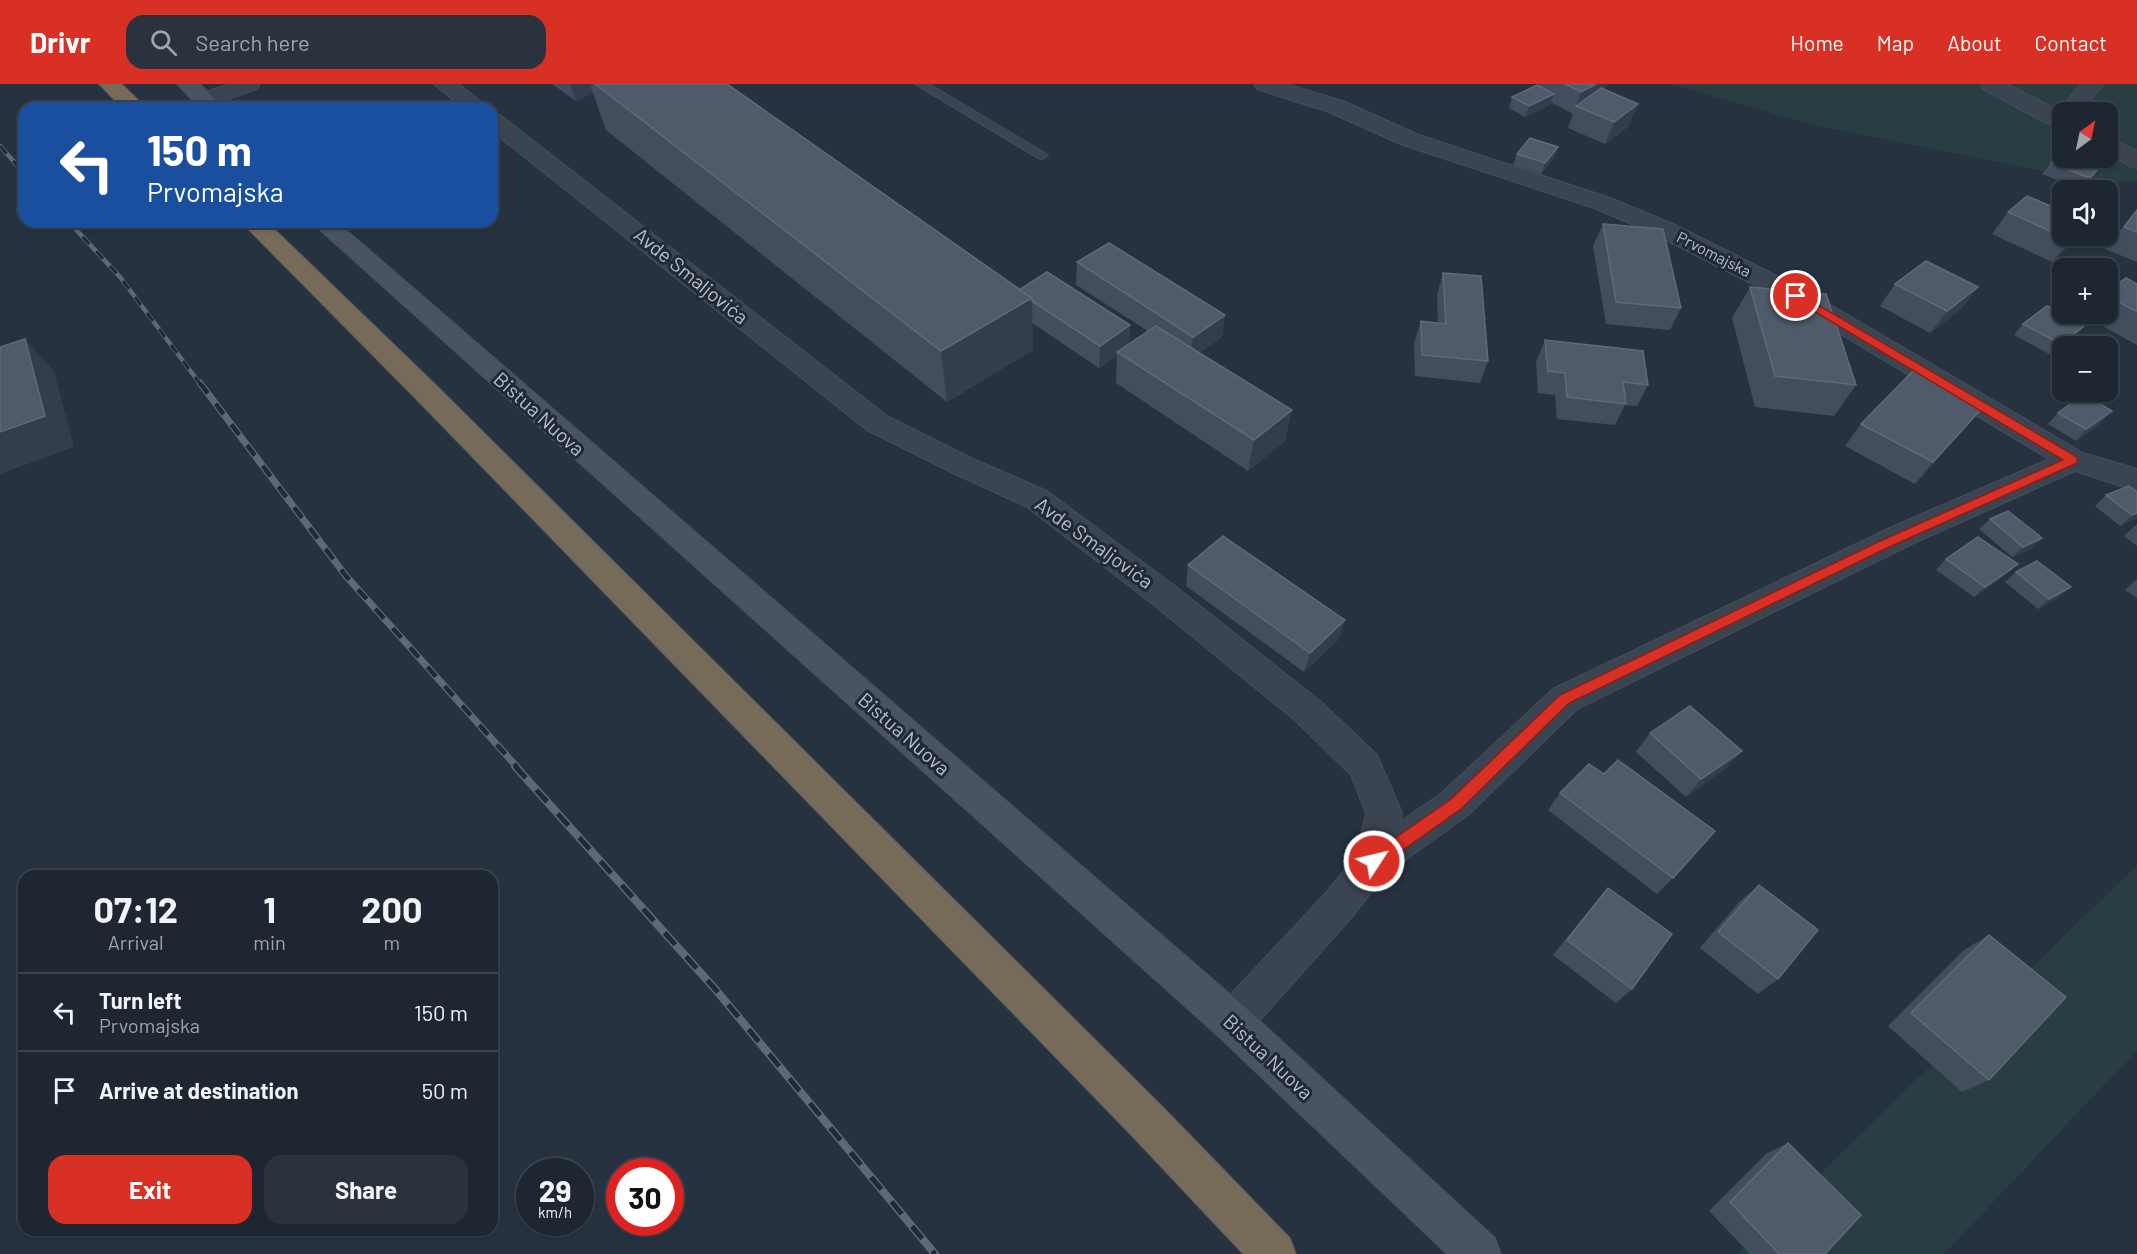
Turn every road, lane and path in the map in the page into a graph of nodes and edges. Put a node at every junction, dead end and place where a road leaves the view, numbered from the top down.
1 (110, 84) edge
2 (188, 84) edge
3 (249, 84) edge
4 (446, 84) edge
5 (921, 84) edge
6 (1265, 84) edge
7 (1990, 84) edge
8 (2092, 84) edge
9 (129, 102) edge
10 (206, 102) edge
11 (212, 102) edge
12 (469, 102) edge
13 (2077, 102) edge
14 (2052, 116) edge
15 (498, 125) edge
16 (2118, 150) edge
17 (1042, 155) dead end
18 (2137, 161) edge
19 (259, 228) edge
20 (330, 228) edge
21 (2073, 460) junction
22 (2137, 480) edge
23 (1374, 861) junction
24 (1232, 1022) junction
25 (1274, 1254) edge
26 (1479, 1254) edge

1 - 9 highway
2 - 10 street
3 - 11 street
4 - 12 street
5 - 17 lane
6 - 21 street, Prvomajska
7 - 14 street
8 - 13 street
15 - 23 street, Avde Smaljovića
16 - 18 street
19 - 25 highway
20 - 24 street, Bistua Nuova
21 - 22 street, Prvomajska
21 - 23 street
23 - 24 street, Avde Smaljovića
24 - 26 street, Bistua Nuova

